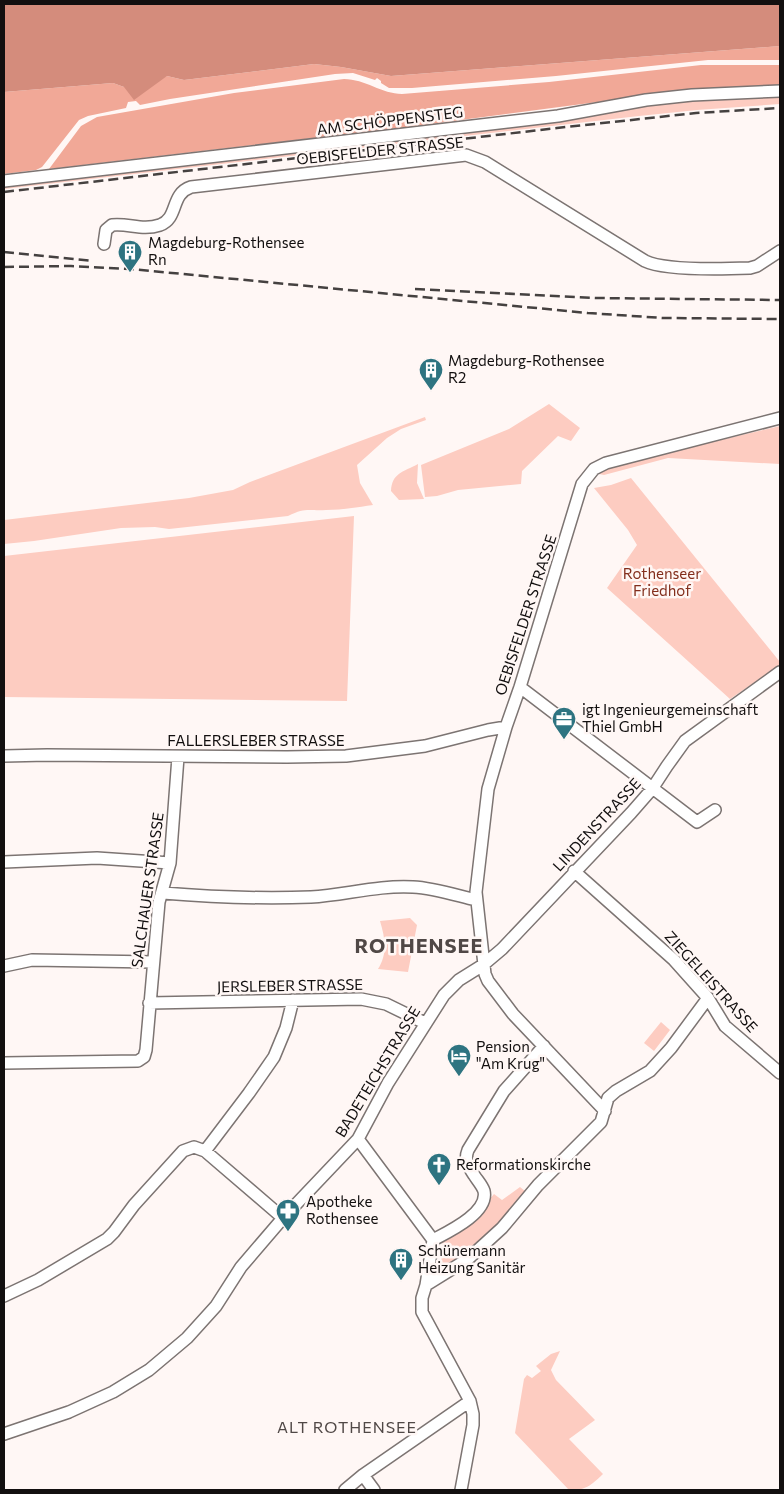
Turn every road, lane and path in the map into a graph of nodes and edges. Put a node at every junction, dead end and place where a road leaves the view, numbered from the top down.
1 (780, 91) edge
2 (4, 181) edge
3 (104, 244) dead end
4 (780, 251) edge
5 (780, 418) edge
6 (780, 672) edge
7 (520, 687) junction
8 (506, 727) junction
9 (4, 756) edge
10 (178, 756) junction
11 (652, 788) junction
12 (715, 810) dead end
13 (4, 862) edge
14 (170, 863) junction
15 (574, 872) junction
16 (163, 893) junction
17 (476, 900) junction
18 (153, 962) junction
19 (483, 965) junction
20 (4, 966) edge
21 (708, 998) junction
22 (293, 1000) junction
23 (150, 1003) junction
24 (425, 1024) junction
25 (544, 1046) junction
26 (4, 1063) edge
27 (780, 1073) edge
28 (605, 1111) junction
29 (358, 1139) junction
30 (205, 1151) junction
31 (283, 1218) junction
32 (434, 1240) junction
33 (426, 1285) junction
34 (4, 1296) edge
35 (470, 1401) junction
36 (4, 1434) edge
37 (363, 1475) junction
38 (344, 1490) edge
39 (374, 1490) edge
40 (461, 1490) edge

1 - 2 street, AM SCHÖPPENSTEG
3 - 4 street, OEBISFELDER STRASSE
5 - 7 street, OEBISFELDER STRASSE
6 - 11 street, LINDENSTRASSE
7 - 8 street, OEBISFELDER STRASSE
7 - 11 street
8 - 10 street, FALLERSLEBER STRASSE
8 - 17 street, OEBISFELDER STRASSE
9 - 10 street, FALLERSLEBER STRASSE
10 - 14 street, SALCHAUER STRASSE
11 - 12 street
11 - 15 street, LINDENSTRASSE
13 - 14 street
14 - 16 street, SALCHAUER STRASSE
15 - 19 street, LINDENSTRASSE
15 - 21 street, ZIEGELEISTRASSE
16 - 17 street
16 - 18 street, SALCHAUER STRASSE
17 - 19 street, OEBISFELDER STRASSE
18 - 20 street
18 - 23 street, SALCHAUER STRASSE
19 - 24 street, BADETEICHSTRASSE
19 - 25 street, OEBISFELDER STRASSE
21 - 27 street, ZIEGELEISTRASSE
21 - 28 street
22 - 23 street, JERSLEBER STRASSE
22 - 24 street, JERSLEBER STRASSE
22 - 30 street
23 - 26 street, SALCHAUER STRASSE
24 - 29 street, BADETEICHSTRASSE
25 - 28 street, OEBISFELDER STRASSE
25 - 32 street
28 - 33 street
29 - 31 street, BADETEICHSTRASSE
29 - 32 street
30 - 31 street
30 - 34 street
31 - 36 street, BADETEICHSTRASSE
32 - 33 street
33 - 35 street
35 - 37 street
35 - 40 street
37 - 38 street
37 - 39 street

